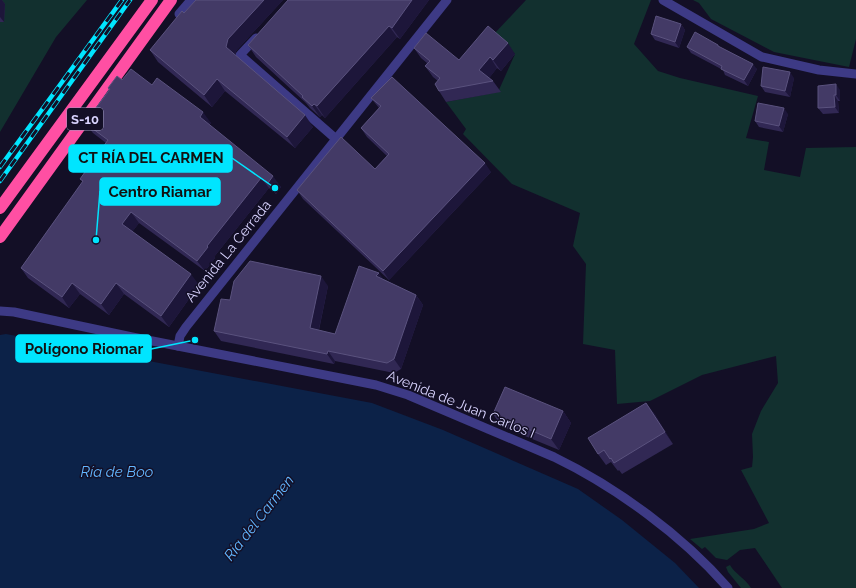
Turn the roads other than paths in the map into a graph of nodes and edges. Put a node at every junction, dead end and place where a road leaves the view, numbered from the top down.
1 (152, 0) edge
2 (171, 0) edge
3 (191, 0) edge
4 (447, 0) edge
5 (663, 0) edge
6 (179, 14) edge
7 (261, 33) edge
8 (856, 74) edge
9 (336, 139) junction
10 (0, 208) edge
11 (0, 237) edge
12 (0, 311) edge
13 (178, 346) junction
14 (728, 588) edge

1 - 10 highway, S-10
2 - 11 highway, S-10
3 - 6 street
4 - 9 street, Avenida La Cerrada
5 - 8 street
7 - 9 street
9 - 13 street, Avenida La Cerrada
12 - 13 street, Avenida de Juan Carlos I
13 - 14 street, Avenida de Juan Carlos I

